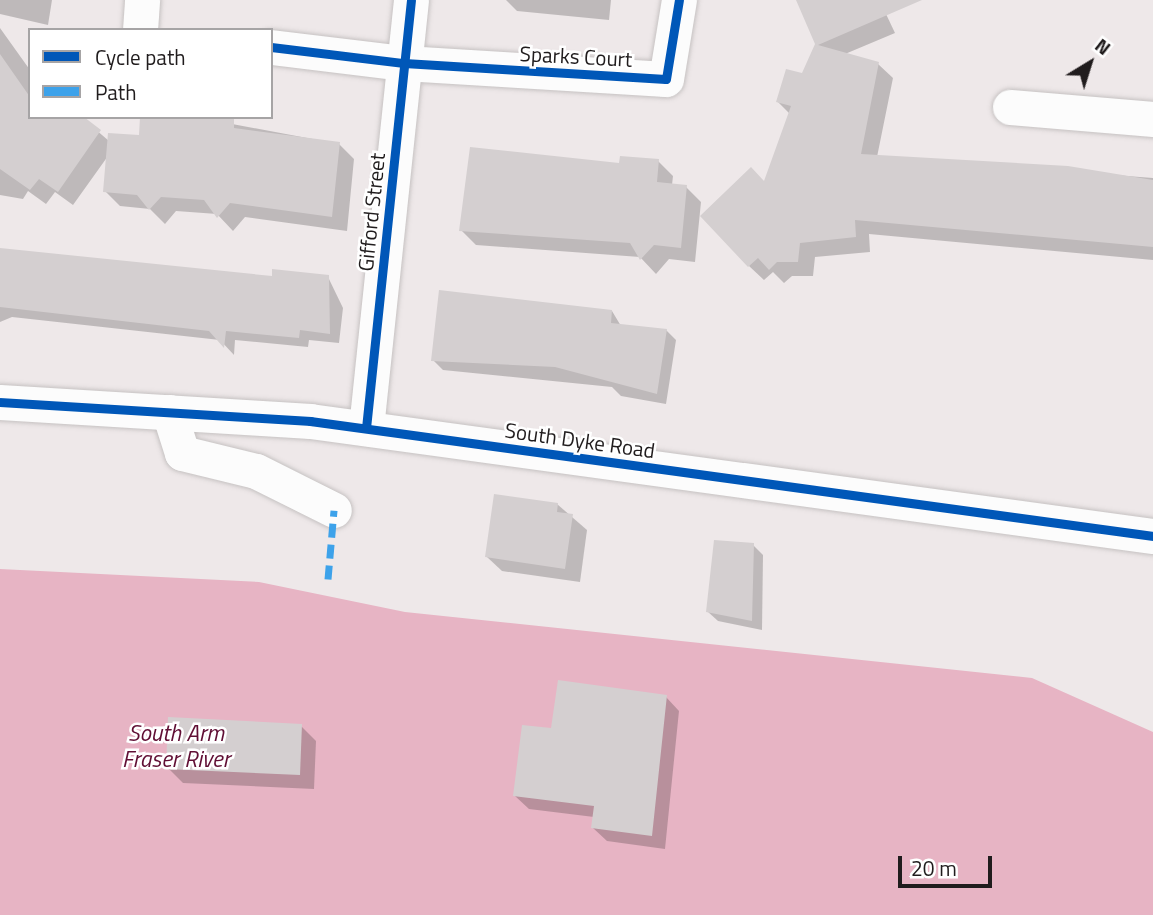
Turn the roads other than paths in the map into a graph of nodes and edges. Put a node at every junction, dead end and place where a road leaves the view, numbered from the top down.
1 (142, 0) edge
2 (411, 0) edge
3 (679, 0) edge
4 (140, 28) edge
5 (273, 47) edge
6 (404, 63) junction
7 (1010, 107) dead end
8 (1153, 120) edge
9 (0, 402) edge
10 (169, 412) junction
11 (366, 428) junction
12 (334, 510) dead end
13 (1153, 536) edge

1 - 4 street
2 - 6 street, Gifford Street
3 - 6 street, Sparks Court
5 - 6 street
6 - 11 street, Gifford Street
7 - 8 street
9 - 10 street, South Dyke Road
10 - 11 street, South Dyke Road
10 - 12 street
11 - 13 street, South Dyke Road

